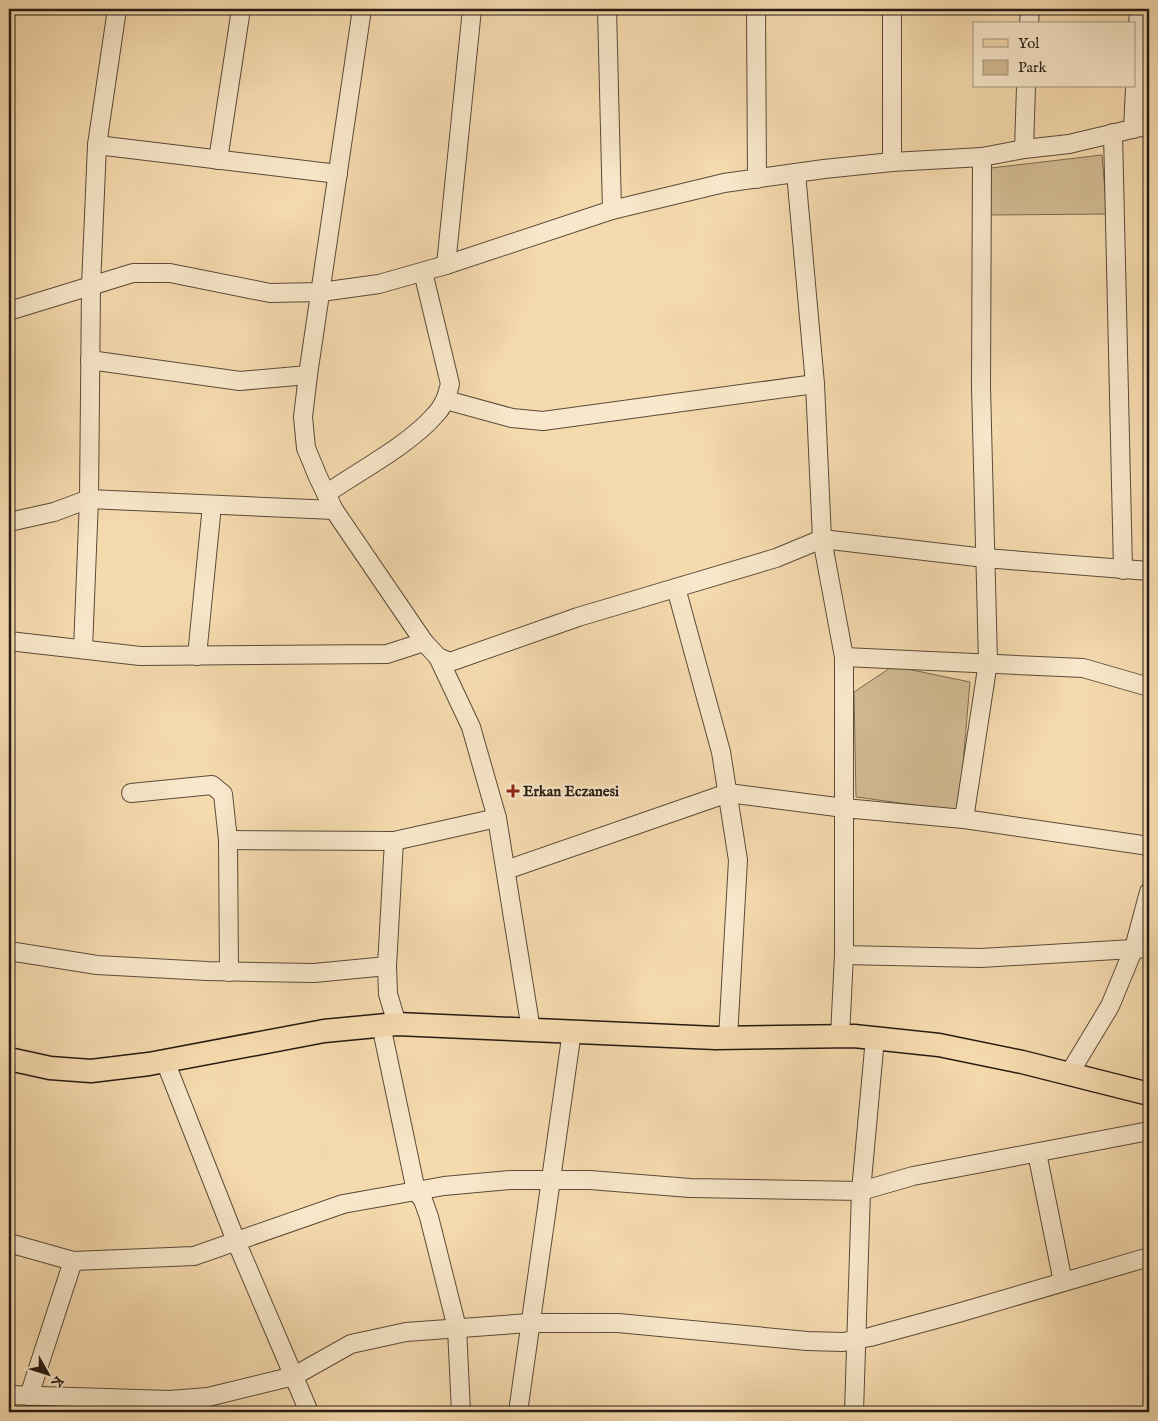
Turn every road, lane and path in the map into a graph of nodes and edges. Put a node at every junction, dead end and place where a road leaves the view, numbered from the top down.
1 (117, 9) edge
2 (241, 9) edge
3 (362, 9) edge
4 (472, 9) edge
5 (607, 9) edge
6 (756, 9) edge
7 (892, 9) edge
8 (1030, 9) edge
9 (1139, 9) edge
10 (1030, 22) edge
11 (1026, 88) edge
12 (1141, 127) edge
13 (1113, 133) junction
14 (97, 145) junction
15 (1024, 149) junction
16 (982, 157) junction
17 (218, 160) junction
18 (892, 162) junction
19 (796, 173) junction
20 (338, 174) junction
21 (757, 178) junction
22 (612, 210) junction
23 (446, 265) junction
24 (423, 272) junction
25 (90, 286) junction
26 (321, 292) junction
27 (9, 311) edge
28 (90, 360) junction
29 (308, 375) junction
30 (815, 384) junction
31 (446, 400) junction
32 (326, 494) junction
33 (89, 499) junction
34 (212, 505) junction
35 (334, 510) junction
36 (9, 522) edge
37 (822, 538) junction
38 (985, 558) junction
39 (1123, 570) junction
40 (1149, 571) edge
41 (676, 588) junction
42 (9, 641) edge
43 (424, 642) junction
44 (83, 649) junction
45 (197, 656) junction
46 (438, 657) junction
47 (844, 657) junction
48 (988, 662) junction
49 (1149, 688) edge
50 (131, 793) dead end
51 (728, 793) junction
52 (844, 808) junction
53 (497, 818) junction
54 (964, 819) junction
55 (228, 840) junction
56 (394, 841) junction
57 (1149, 846) edge
58 (506, 870) junction
59 (1149, 892) edge
60 (1141, 948) edge
61 (9, 951) edge
62 (844, 955) junction
63 (387, 966) junction
64 (229, 972) junction
65 (389, 1024) junction
66 (531, 1030) junction
67 (572, 1032) junction
68 (840, 1036) junction
69 (728, 1038) junction
70 (875, 1038) junction
71 (9, 1059) edge
72 (165, 1061) junction
73 (1069, 1074) junction
74 (1149, 1094) edge
75 (1149, 1131) edge
76 (1037, 1153) junction
77 (551, 1180) junction
78 (416, 1191) junction
79 (861, 1191) junction
80 (236, 1241) junction
81 (9, 1243) edge
82 (1149, 1256) edge
83 (73, 1261) junction
84 (1063, 1282) junction
85 (530, 1323) junction
86 (457, 1328) junction
87 (856, 1340) junction
88 (294, 1376) junction
89 (9, 1395) edge
90 (29, 1396) junction
91 (308, 1412) edge
92 (461, 1412) edge
93 (518, 1412) edge
94 (854, 1412) edge

1 - 14 street
2 - 17 street
3 - 20 street
4 - 23 street
5 - 22 street
6 - 21 street
7 - 18 street
8 - 10 street
9 - 12 street
11 - 15 street
12 - 13 street
13 - 15 street
13 - 39 street
14 - 17 street
14 - 25 street
15 - 16 street
16 - 18 street
16 - 38 street
17 - 20 street
18 - 19 street
19 - 21 street
19 - 30 street
20 - 26 street
21 - 22 street
22 - 23 street
23 - 24 street
24 - 26 street
24 - 31 street
25 - 26 street
25 - 27 street
25 - 28 street
26 - 29 street
28 - 29 street
28 - 33 street
29 - 32 street
30 - 31 street
30 - 37 street
31 - 32 street
32 - 35 street
33 - 34 street
33 - 36 street
33 - 44 street
34 - 35 street
34 - 45 street
35 - 43 street
37 - 38 street
37 - 41 street
37 - 47 street
38 - 39 street
38 - 48 street
39 - 40 street
41 - 46 street
41 - 51 street
42 - 44 street
43 - 45 street
43 - 46 street
44 - 45 street
46 - 53 street
47 - 48 street
47 - 52 street
48 - 49 street
48 - 54 street
50 - 55 street
51 - 52 street
51 - 58 street
51 - 69 street
52 - 54 street
52 - 62 street
53 - 56 street
53 - 58 street
54 - 57 street
55 - 56 street
55 - 64 street
56 - 63 street
58 - 66 street
59 - 60 street
60 - 62 street
60 - 73 street
61 - 64 street
62 - 68 street
63 - 64 street
63 - 65 street
65 - 66 main road
65 - 72 main road
65 - 78 street
66 - 67 main road
67 - 69 main road
67 - 77 street
68 - 69 main road
68 - 70 main road
70 - 73 main road
70 - 79 street
71 - 72 main road
72 - 80 street
73 - 74 main road
75 - 76 street
76 - 79 street
76 - 84 street
77 - 78 street
77 - 79 street
77 - 85 street
78 - 80 street
78 - 86 street
79 - 87 street
80 - 83 street
80 - 88 street
81 - 83 street
82 - 84 street
83 - 90 street
84 - 87 street
85 - 86 street
85 - 87 street
85 - 93 street
86 - 88 street
86 - 92 street
87 - 94 street
88 - 90 street
88 - 91 street
89 - 90 street

